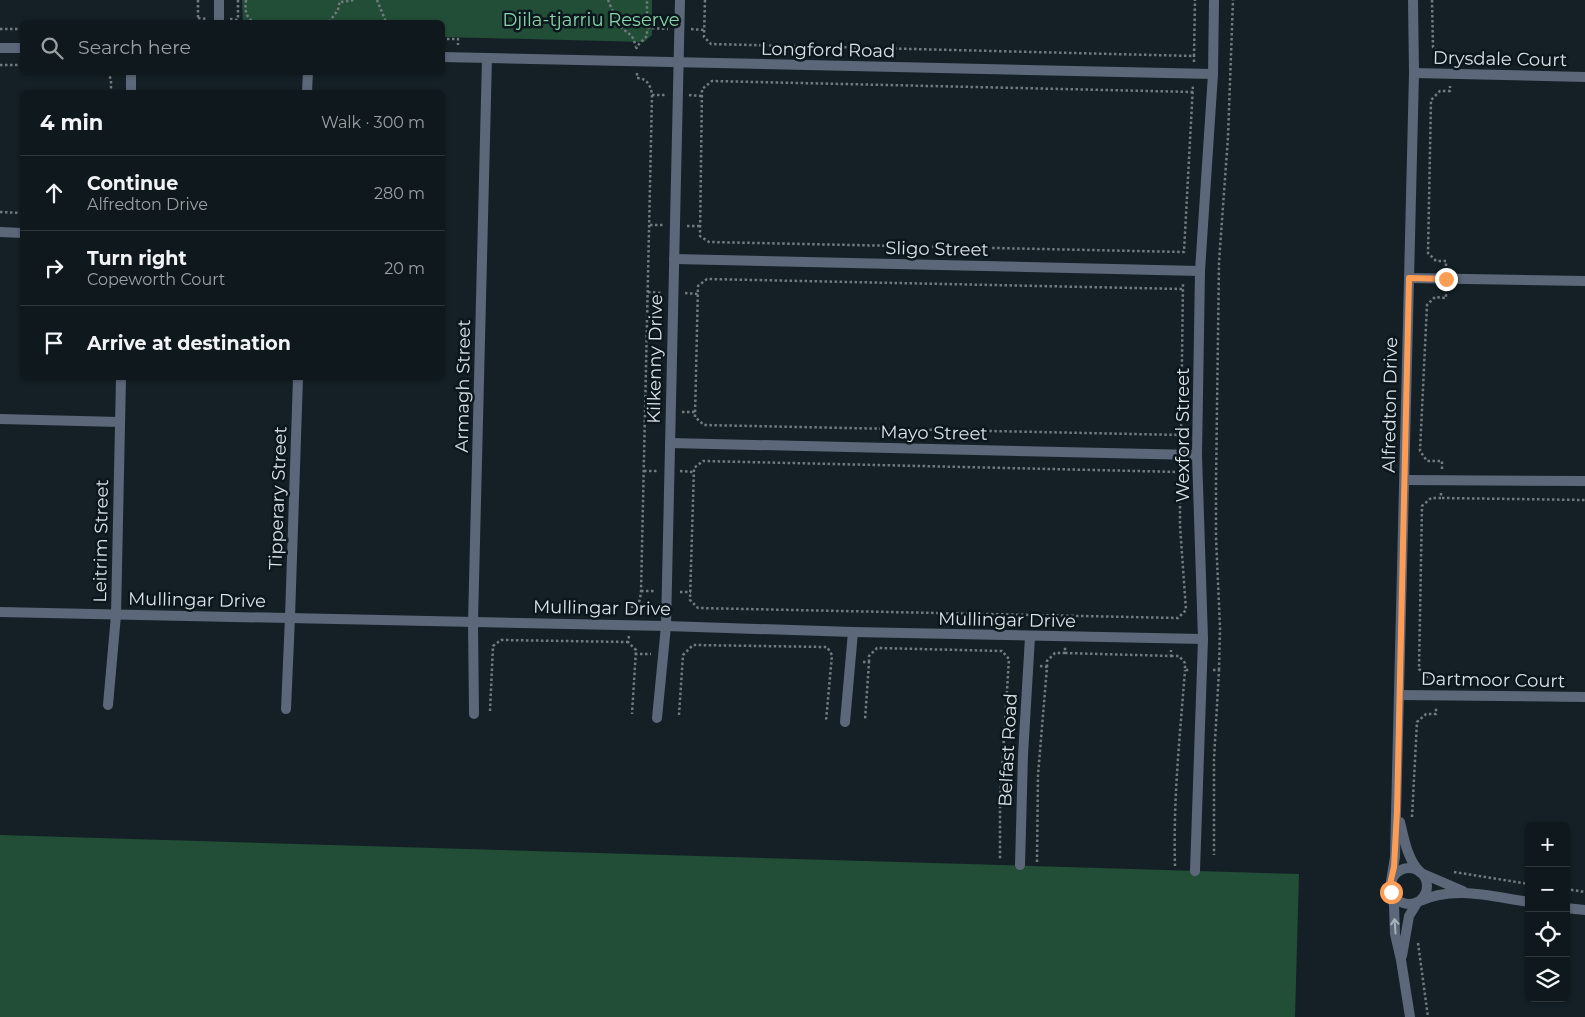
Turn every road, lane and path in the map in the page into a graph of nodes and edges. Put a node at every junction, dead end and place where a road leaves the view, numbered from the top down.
1 (198, 0) edge
2 (219, 0) edge
3 (238, 0) edge
4 (246, 0) edge
5 (355, 0) edge
6 (377, 0) edge
7 (608, 0) edge
8 (647, 0) edge
9 (680, 0) edge
10 (704, 0) edge
11 (1195, 0) edge
12 (1214, 0) edge
13 (1233, 0) edge
14 (1413, 0) edge
15 (1432, 0) edge
16 (341, 1) edge
17 (198, 20) edge
18 (220, 20) edge
19 (238, 20) edge
20 (251, 20) edge
21 (330, 20) edge
22 (385, 20) edge
23 (647, 28) junction
24 (0, 29) edge
25 (20, 29) edge
26 (679, 29) junction
27 (636, 47) junction
28 (0, 48) edge
29 (20, 48) edge
30 (445, 58) edge
31 (487, 58) junction
32 (637, 62) junction
33 (678, 63) junction
34 (0, 65) edge
35 (20, 65) edge
36 (1414, 73) junction
37 (1213, 74) junction
38 (1451, 74) junction
39 (109, 75) edge
40 (131, 75) edge
41 (308, 75) edge
42 (1585, 76) edge
43 (111, 90) edge
44 (131, 90) edge
45 (307, 90) edge
46 (1193, 92) joint
47 (0, 212) edge
48 (20, 212) edge
49 (0, 232) edge
50 (20, 233) edge
51 (674, 259) junction
52 (1200, 272) junction
53 (1409, 278) junction
54 (1446, 279) junction
55 (1585, 281) edge
56 (1182, 289) joint
57 (121, 380) edge
58 (298, 380) edge
59 (0, 419) edge
60 (120, 422) junction
61 (670, 443) junction
62 (1198, 455) junction
63 (1180, 472) joint
64 (1405, 480) junction
65 (1442, 480) junction
66 (1585, 481) edge
67 (1441, 498) junction
68 (1585, 500) edge
69 (0, 612) edge
70 (116, 615) junction
71 (290, 617) junction
72 (473, 622) junction
73 (630, 625) junction
74 (666, 626) junction
75 (853, 632) junction
76 (1030, 636) junction
77 (1203, 639) junction
78 (628, 642) junction
79 (869, 662) dead end
80 (1029, 666) junction
81 (1185, 670) dead end
82 (1219, 670) dead end
83 (1400, 695) junction
84 (1436, 695) junction
85 (1585, 697) edge
86 (108, 705) dead end
87 (286, 709) dead end
88 (490, 710) dead end
89 (474, 714) dead end
90 (632, 714) dead end
91 (679, 715) dead end
92 (657, 718) dead end
93 (826, 721) dead end
94 (846, 722) dead end
95 (1397, 811) junction
96 (1411, 825) dead end
97 (1000, 860) dead end
98 (1037, 862) dead end
99 (1020, 865) dead end
100 (1175, 866) dead end
101 (1195, 871) dead end
102 (1420, 872) junction
103 (1391, 881) junction
104 (1441, 883) junction
105 (1525, 883) edge
106 (1570, 890) edge
107 (1391, 892) junction
108 (1585, 892) edge
109 (1468, 893) junction
110 (1525, 901) edge
111 (1418, 902) junction
112 (1570, 908) edge
113 (1585, 910) edge
114 (1417, 938) dead end
115 (1401, 960) junction
116 (1410, 1017) edge
117 (1428, 1017) edge

1 - 17 path
2 - 18 street
3 - 19 path
4 - 20 path
5 - 16 path
6 - 22 path
7 - 27 path
8 - 23 path
9 - 26 street, Kilkenny Drive
10 - 11 path
12 - 37 street, Wexford Street
13 - 82 path
14 - 36 street, Alfredton Drive
15 - 38 path
16 - 21 path
23 - 26 path
23 - 27 path
24 - 25 path
26 - 33 street, Kilkenny Drive
27 - 32 path
28 - 29 street
30 - 31 street, Longford Road
31 - 32 street, Longford Road
31 - 72 street, Armagh Street
32 - 33 street, Longford Road
32 - 73 path
33 - 37 street, Longford Road
33 - 51 street, Kilkenny Drive
34 - 35 path
36 - 38 street, Drysdale Court
36 - 53 street, Alfredton Drive
37 - 52 street, Wexford Street
38 - 42 street, Drysdale Court
38 - 54 path
39 - 43 path
40 - 44 street
41 - 45 street
46 - 46 path
47 - 48 path
49 - 50 street
51 - 52 street, Sligo Street
51 - 61 street, Kilkenny Drive
52 - 62 street, Wexford Street
53 - 54 street
53 - 64 street, Alfredton Drive
54 - 55 street
54 - 65 path
56 - 56 path
57 - 60 street, Leitrim Street
58 - 71 street, Tipperary Street
59 - 60 street
60 - 70 street, Leitrim Street
61 - 62 street, Mayo Street
61 - 74 street, Kilkenny Drive
62 - 77 street, Wexford Street
63 - 63 path
64 - 65 street
64 - 83 street, Alfredton Drive
65 - 66 street
65 - 67 path
67 - 68 path
67 - 84 path
69 - 70 street, Mullingar Drive
70 - 71 street, Mullingar Drive
70 - 86 street, Leitrim Street
71 - 72 street, Mullingar Drive
71 - 87 street, Tipperary Street
72 - 73 street, Mullingar Drive
72 - 89 street, Armagh Street
73 - 74 street, Mullingar Drive
73 - 78 path
74 - 75 street, Mullingar Drive
74 - 92 street, Kilkenny Drive
75 - 76 street, Mullingar Drive
75 - 94 street
76 - 77 street, Mullingar Drive
76 - 80 street, Belfast Road
77 - 101 street, Wexford Street
78 - 88 path
78 - 90 path
79 - 97 path
80 - 98 path
80 - 99 street, Belfast Road
81 - 100 path
83 - 84 street, Dartmoor Court
83 - 95 street, Alfredton Drive
84 - 85 street, Dartmoor Court
84 - 96 path
91 - 93 path
95 - 102 street, Alfredton Drive
95 - 103 street, Alfredton Drive
102 - 103 street
102 - 104 street
102 - 111 street
103 - 107 street
104 - 105 path
104 - 109 street
106 - 108 path
107 - 111 street
115 -> 107 street
109 - 110 street
109 - 111 street
111 - 115 street
112 - 113 street
114 - 117 path
115 - 116 street

